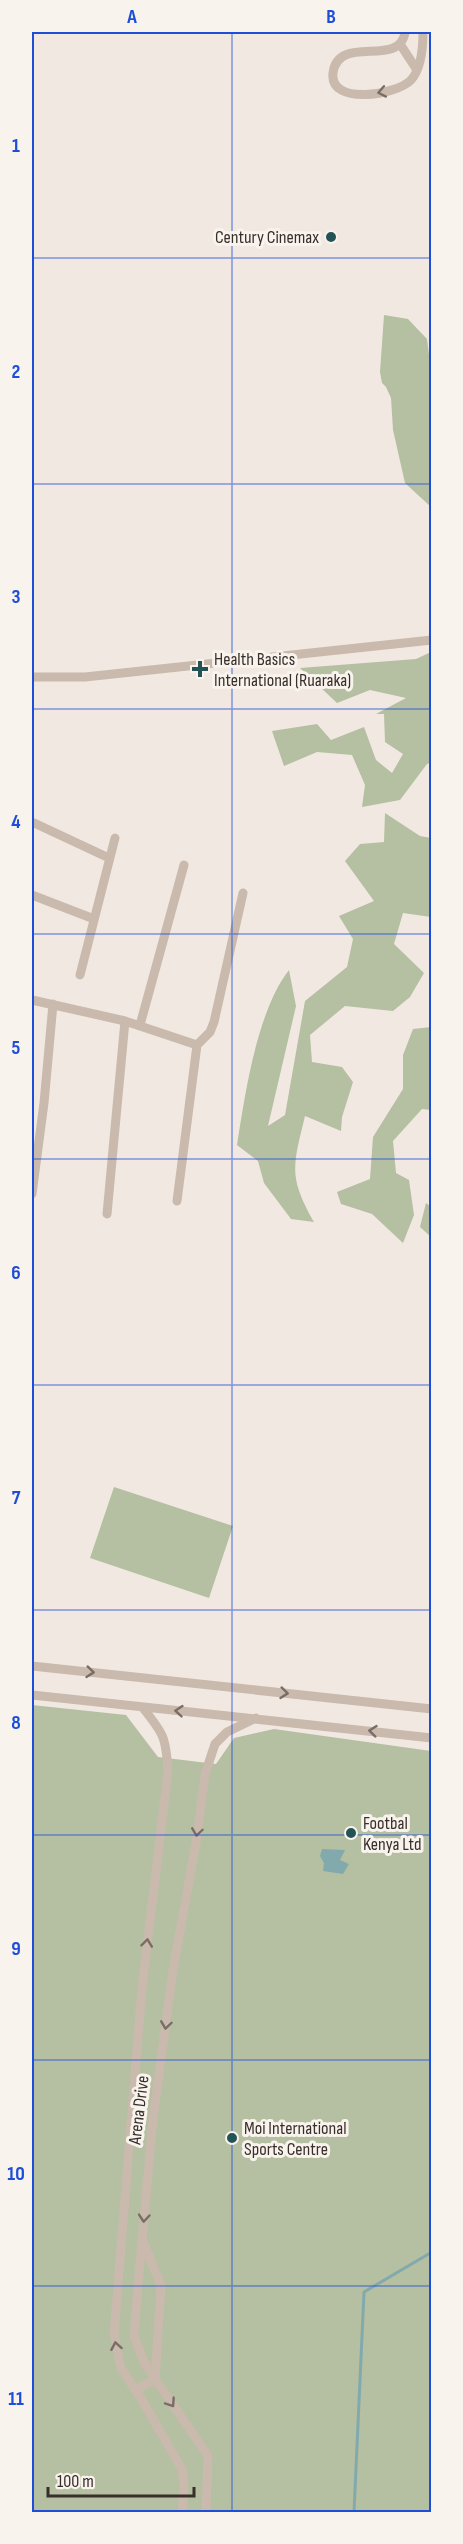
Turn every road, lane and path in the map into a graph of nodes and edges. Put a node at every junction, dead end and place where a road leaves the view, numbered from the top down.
1 (405, 32) edge
2 (423, 32) edge
3 (400, 44) junction
4 (417, 70) junction
5 (432, 640) edge
6 (32, 677) edge
7 (32, 822) edge
8 (115, 838) dead end
9 (109, 858) junction
10 (184, 865) dead end
11 (243, 893) dead end
12 (32, 895) edge
13 (94, 919) junction
14 (80, 975) dead end
15 (32, 1000) edge
16 (53, 1004) junction
17 (125, 1021) junction
18 (140, 1025) junction
19 (197, 1045) junction
20 (32, 1194) edge
21 (177, 1201) dead end
22 (107, 1214) dead end
23 (32, 1666) edge
24 (32, 1695) edge
25 (143, 1708) junction
26 (432, 1709) edge
27 (256, 1718) junction
28 (432, 1738) edge
29 (142, 2239) junction
30 (155, 2379) junction
31 (135, 2390) junction
32 (182, 2512) edge
33 (206, 2512) edge

1 - 3 street
2 - 4 street
3 - 4 street
4 -> 3 street
5 - 6 street
7 - 9 street
8 - 9 street
9 - 13 street
10 - 18 street
11 - 19 street
12 - 13 street
13 - 14 street
15 - 16 street
16 - 17 street
16 - 20 street
17 - 18 street
17 - 22 street
18 - 19 street
19 - 21 street
23 -> 26 street
24 - 25 street
27 -> 25 street
31 -> 25 street, Arena Drive
28 -> 27 street
27 -> 29 street, Arena Drive
29 - 30 street
29 - 30 street, Arena Drive
30 - 31 street
30 -> 33 street, Arena Drive
31 - 32 street, Arena Drive

